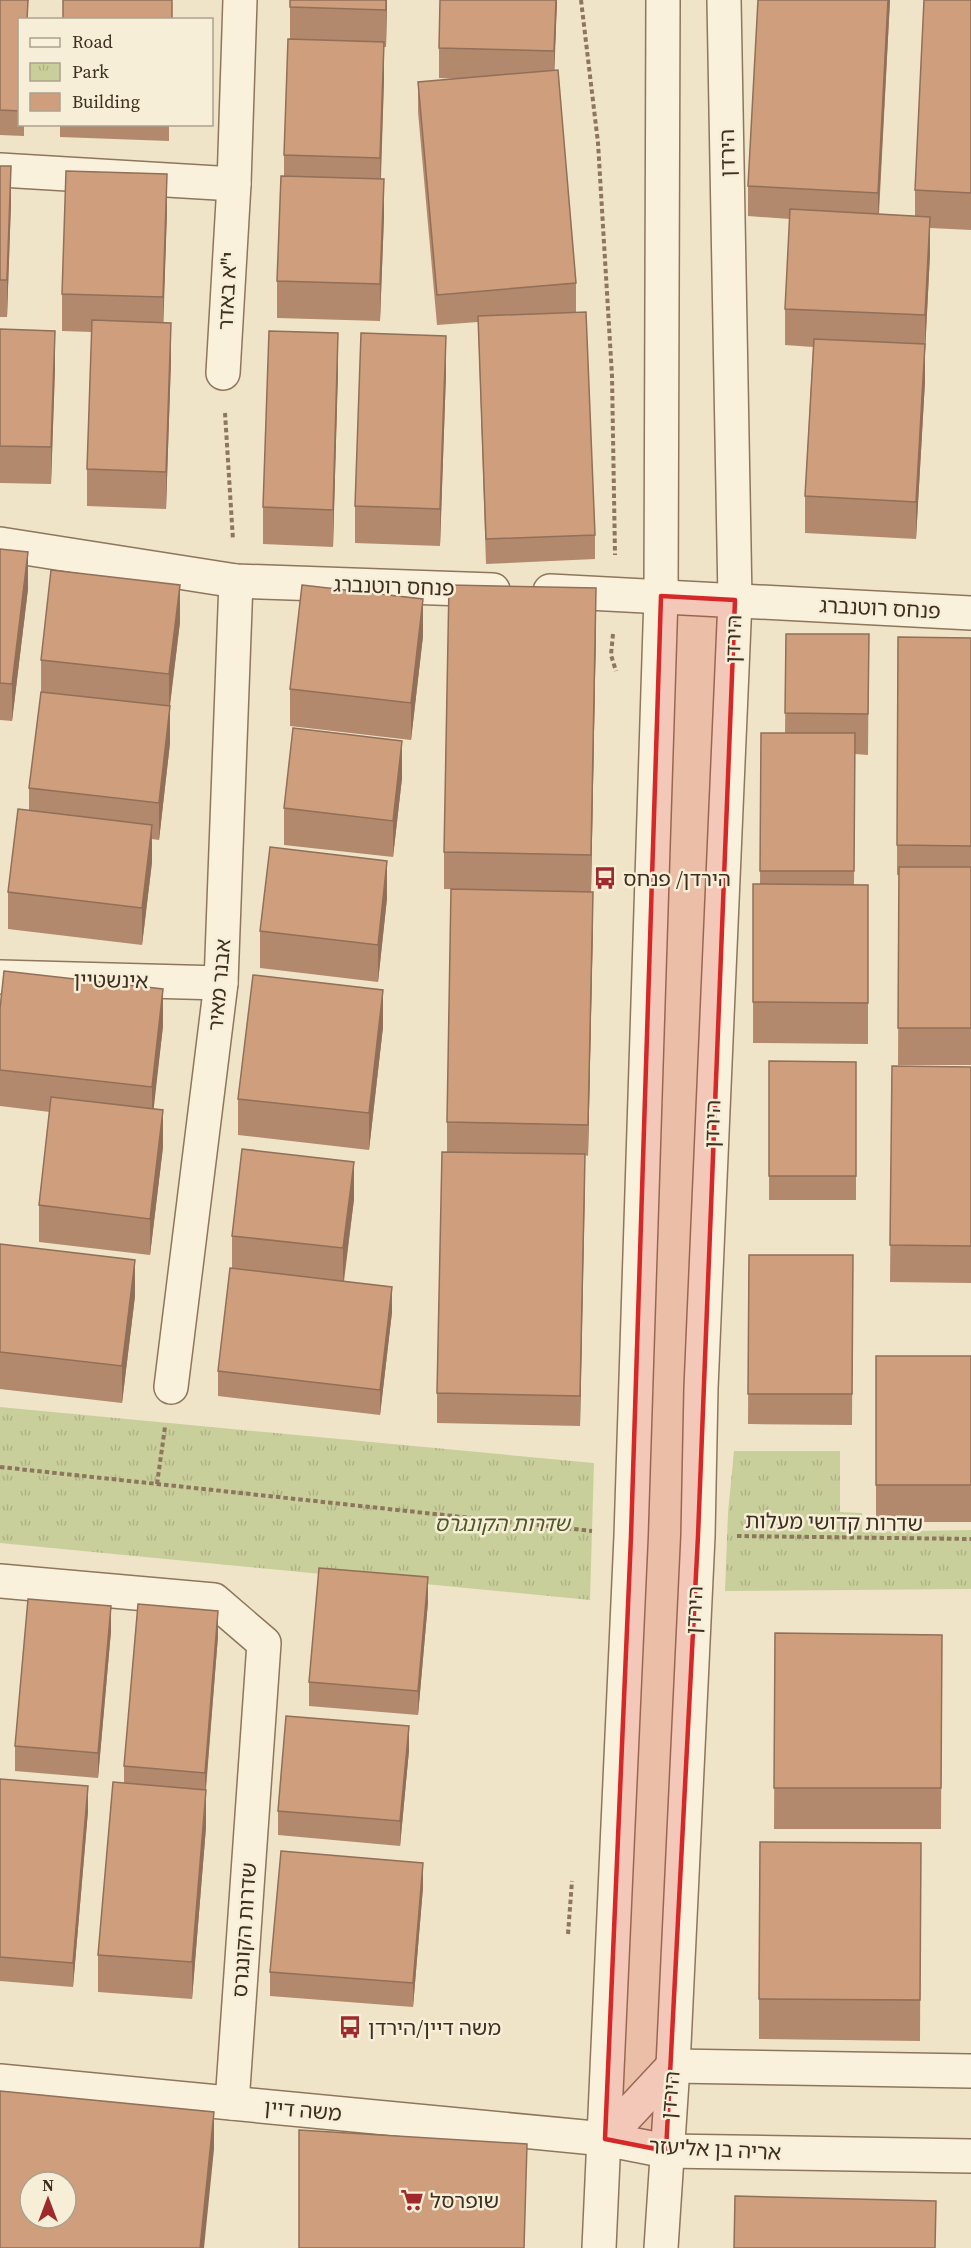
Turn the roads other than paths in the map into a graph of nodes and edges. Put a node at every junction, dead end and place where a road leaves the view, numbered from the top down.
1 (240, 0) edge
2 (663, 0) edge
3 (724, 0) edge
4 (0, 170) edge
5 (234, 184) junction
6 (223, 373) road end
7 (0, 544) edge
8 (236, 581) junction
9 (661, 596) junction
10 (735, 600) junction
11 (971, 613) edge
12 (0, 977) edge
13 (222, 983) junction
14 (171, 1387) road end
15 (0, 1581) edge
16 (673, 2066) junction
17 (971, 2071) edge
18 (0, 2081) edge
19 (232, 2103) junction
20 (606, 2139) junction
21 (666, 2151) junction
22 (971, 2156) edge
23 (599, 2248) edge
24 (661, 2248) edge

1 - 5 street, י"א באדר
2 - 9 street
3 - 10 street, הירדן
4 - 5 street
5 - 6 street, י"א באדר
7 - 8 street, פנחס רוטנברג
8 - 9 street, פנחס רוטנברג
8 - 13 street, אבנר מאיר
9 - 10 street, פנחס רוטנברג
9 - 20 street
10 - 11 street, פנחס רוטנברג
10 - 16 street, הירדן
12 - 13 street, אינשטיין
13 - 14 street, אבנר מאיר
15 - 19 street, שדרות הקונגרס
16 - 17 street
16 - 20 street, אריה בן אליעזר
16 - 21 street, הירדן
18 - 19 street, משה דיין
19 - 20 street, משה דיין
20 - 21 street, אריה בן אליעזר
20 - 23 street
21 - 22 street, אריה בן אליעזר
21 - 24 street, הירדן

